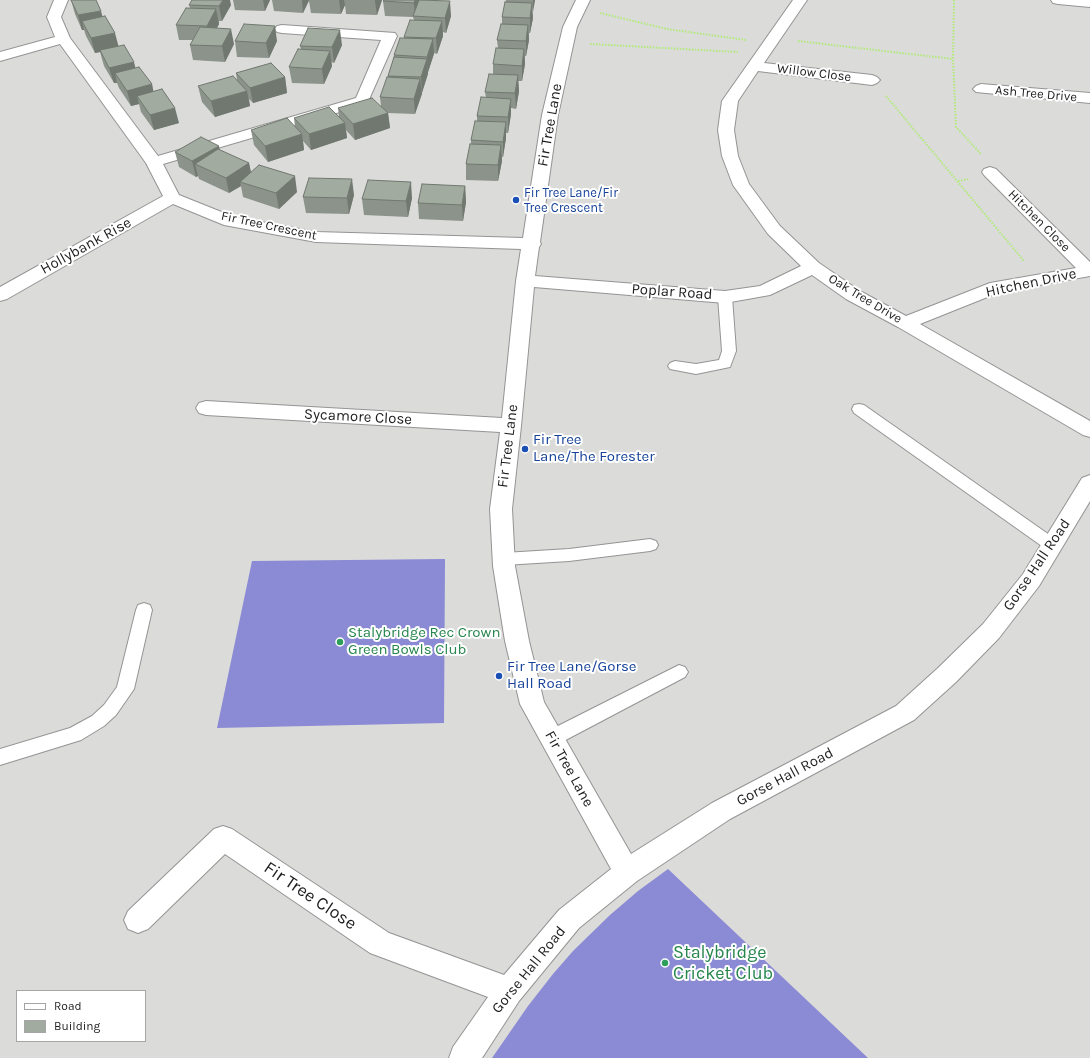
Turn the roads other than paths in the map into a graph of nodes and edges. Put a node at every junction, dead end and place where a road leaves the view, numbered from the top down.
1 (61, 0) edge
2 (800, 0) edge
3 (1058, 0) edge
4 (1090, 2) edge
5 (580, 4) edge
6 (282, 29) dead end
7 (63, 39) junction
8 (765, 50) junction
9 (0, 57) edge
10 (872, 80) road end
11 (981, 89) dead end
12 (1090, 98) edge
13 (154, 162) junction
14 (990, 172) dead end
15 (172, 198) junction
16 (532, 244) junction
17 (813, 267) junction
18 (1089, 271) edge
19 (525, 281) junction
20 (0, 295) edge
21 (725, 297) junction
22 (905, 323) junction
23 (675, 366) dead end
24 (206, 408) dead end
25 (859, 408) dead end
26 (511, 426) junction
27 (1090, 430) edge
28 (1090, 483) edge
29 (650, 545) dead end
30 (1052, 545) junction
31 (504, 559) junction
32 (144, 610) dead end
33 (678, 672) dead end
34 (552, 738) junction
35 (0, 757) edge
36 (627, 872) junction
37 (138, 920) dead end
38 (508, 991) junction
39 (464, 1058) edge

1 - 7 street
2 - 8 street, Oak Tree Drive
3 - 4 street
5 - 16 street, Fir Tree Lane
6 - 13 street
7 - 9 street
7 - 13 street
8 - 10 street, Willow Close
8 - 17 street, Oak Tree Drive
11 - 12 street, Ash Tree Drive
13 - 15 street
14 - 18 street, Hitchen Close
15 - 16 street, Fir Tree Crescent
15 - 20 street, Hollybank Rise
16 - 19 street, Fir Tree Lane
17 - 21 street, Poplar Road
17 - 22 street, Oak Tree Drive
18 - 22 street, Hitchen Drive
19 - 21 street, Poplar Road
19 - 26 street, Fir Tree Lane
21 - 23 lane
22 - 27 street, Oak Tree Drive
24 - 26 street, Sycamore Close
25 - 30 lane
26 - 31 street, Fir Tree Lane
28 - 30 street, Gorse Hall Road
29 - 31 lane
30 - 36 street, Gorse Hall Road
31 - 34 street, Fir Tree Lane
32 - 35 lane
33 - 34 lane
34 - 36 street, Fir Tree Lane
36 - 38 street, Gorse Hall Road
37 - 38 street, Fir Tree Close
38 - 39 street, Gorse Hall Road

